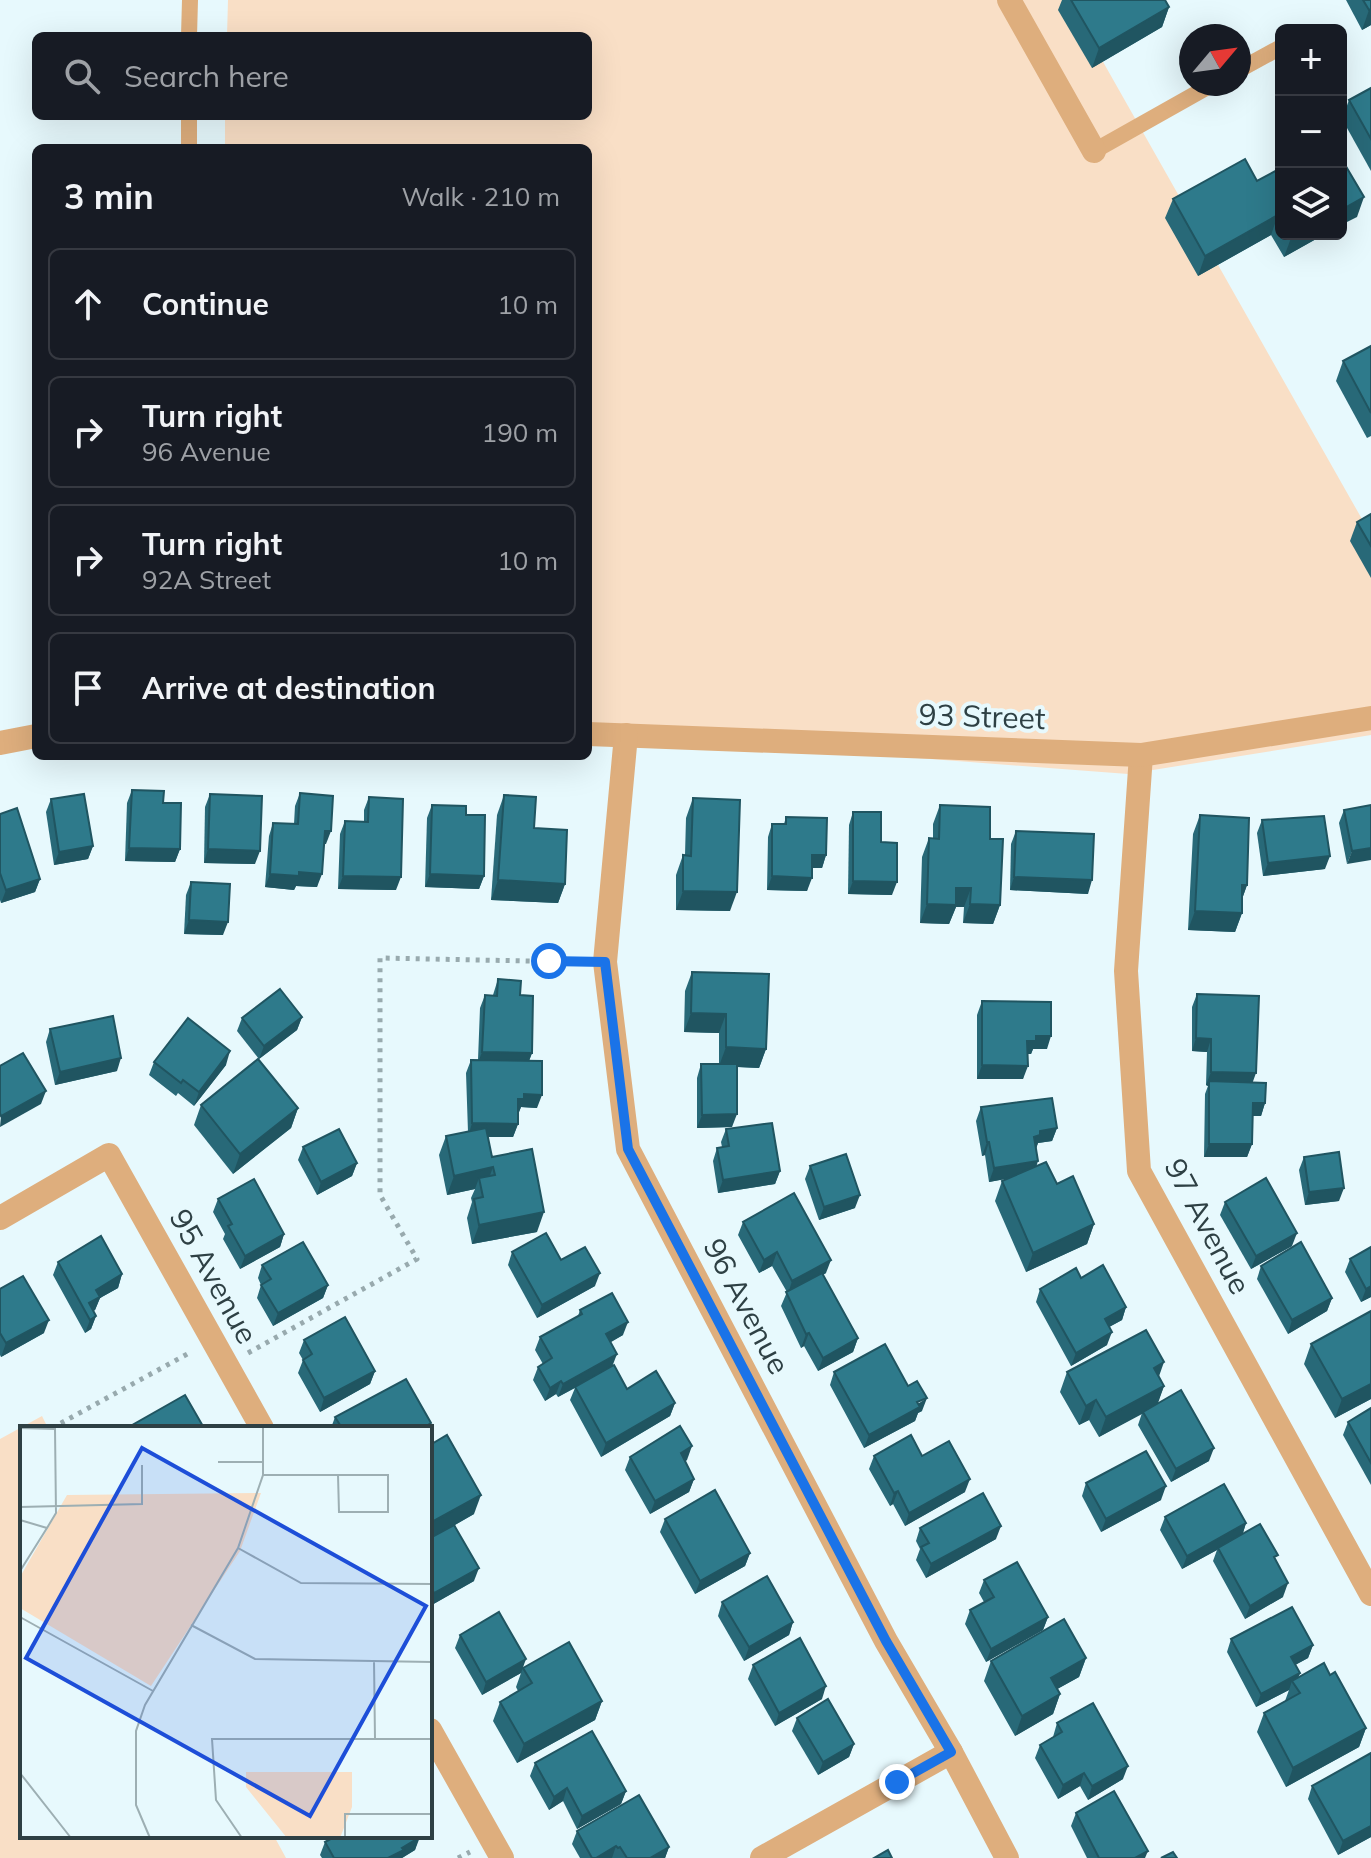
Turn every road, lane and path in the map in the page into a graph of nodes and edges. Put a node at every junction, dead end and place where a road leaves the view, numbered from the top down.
1 (190, 0) edge
2 (1009, 0) edge
3 (189, 32) edge
4 (1275, 50) edge
5 (1251, 63) edge
6 (1192, 96) edge
7 (189, 120) edge
8 (189, 144) edge
9 (1094, 151) joint
10 (1371, 718) edge
11 (592, 734) edge
12 (626, 735) junction
13 (32, 737) edge
14 (0, 743) edge
15 (1141, 755) junction
16 (605, 962) junction
17 (0, 1218) edge
18 (213, 1340) junction
19 (227, 1365) junction
20 (56, 1426) edge
21 (261, 1426) edge
22 (1371, 1594) edge
23 (432, 1734) edge
24 (951, 1752) junction
25 (502, 1858) edge
26 (762, 1858) edge
27 (1007, 1858) edge

1 - 3 lane
2 - 9 street
4 - 5 lane
6 - 9 lane
7 - 8 lane
10 - 15 street, 93 Street
11 - 12 street, 93 Street
12 - 15 street, 93 Street
12 - 16 street, 96 Avenue
13 - 14 street
15 - 22 street, 97 Avenue
16 - 19 path
16 - 24 street, 96 Avenue
17 - 18 street, 95 Avenue
18 - 19 street, 95 Avenue
18 - 20 path
19 - 21 street, 95 Avenue
23 - 25 street
24 - 26 street
24 - 27 street, 96 Avenue

